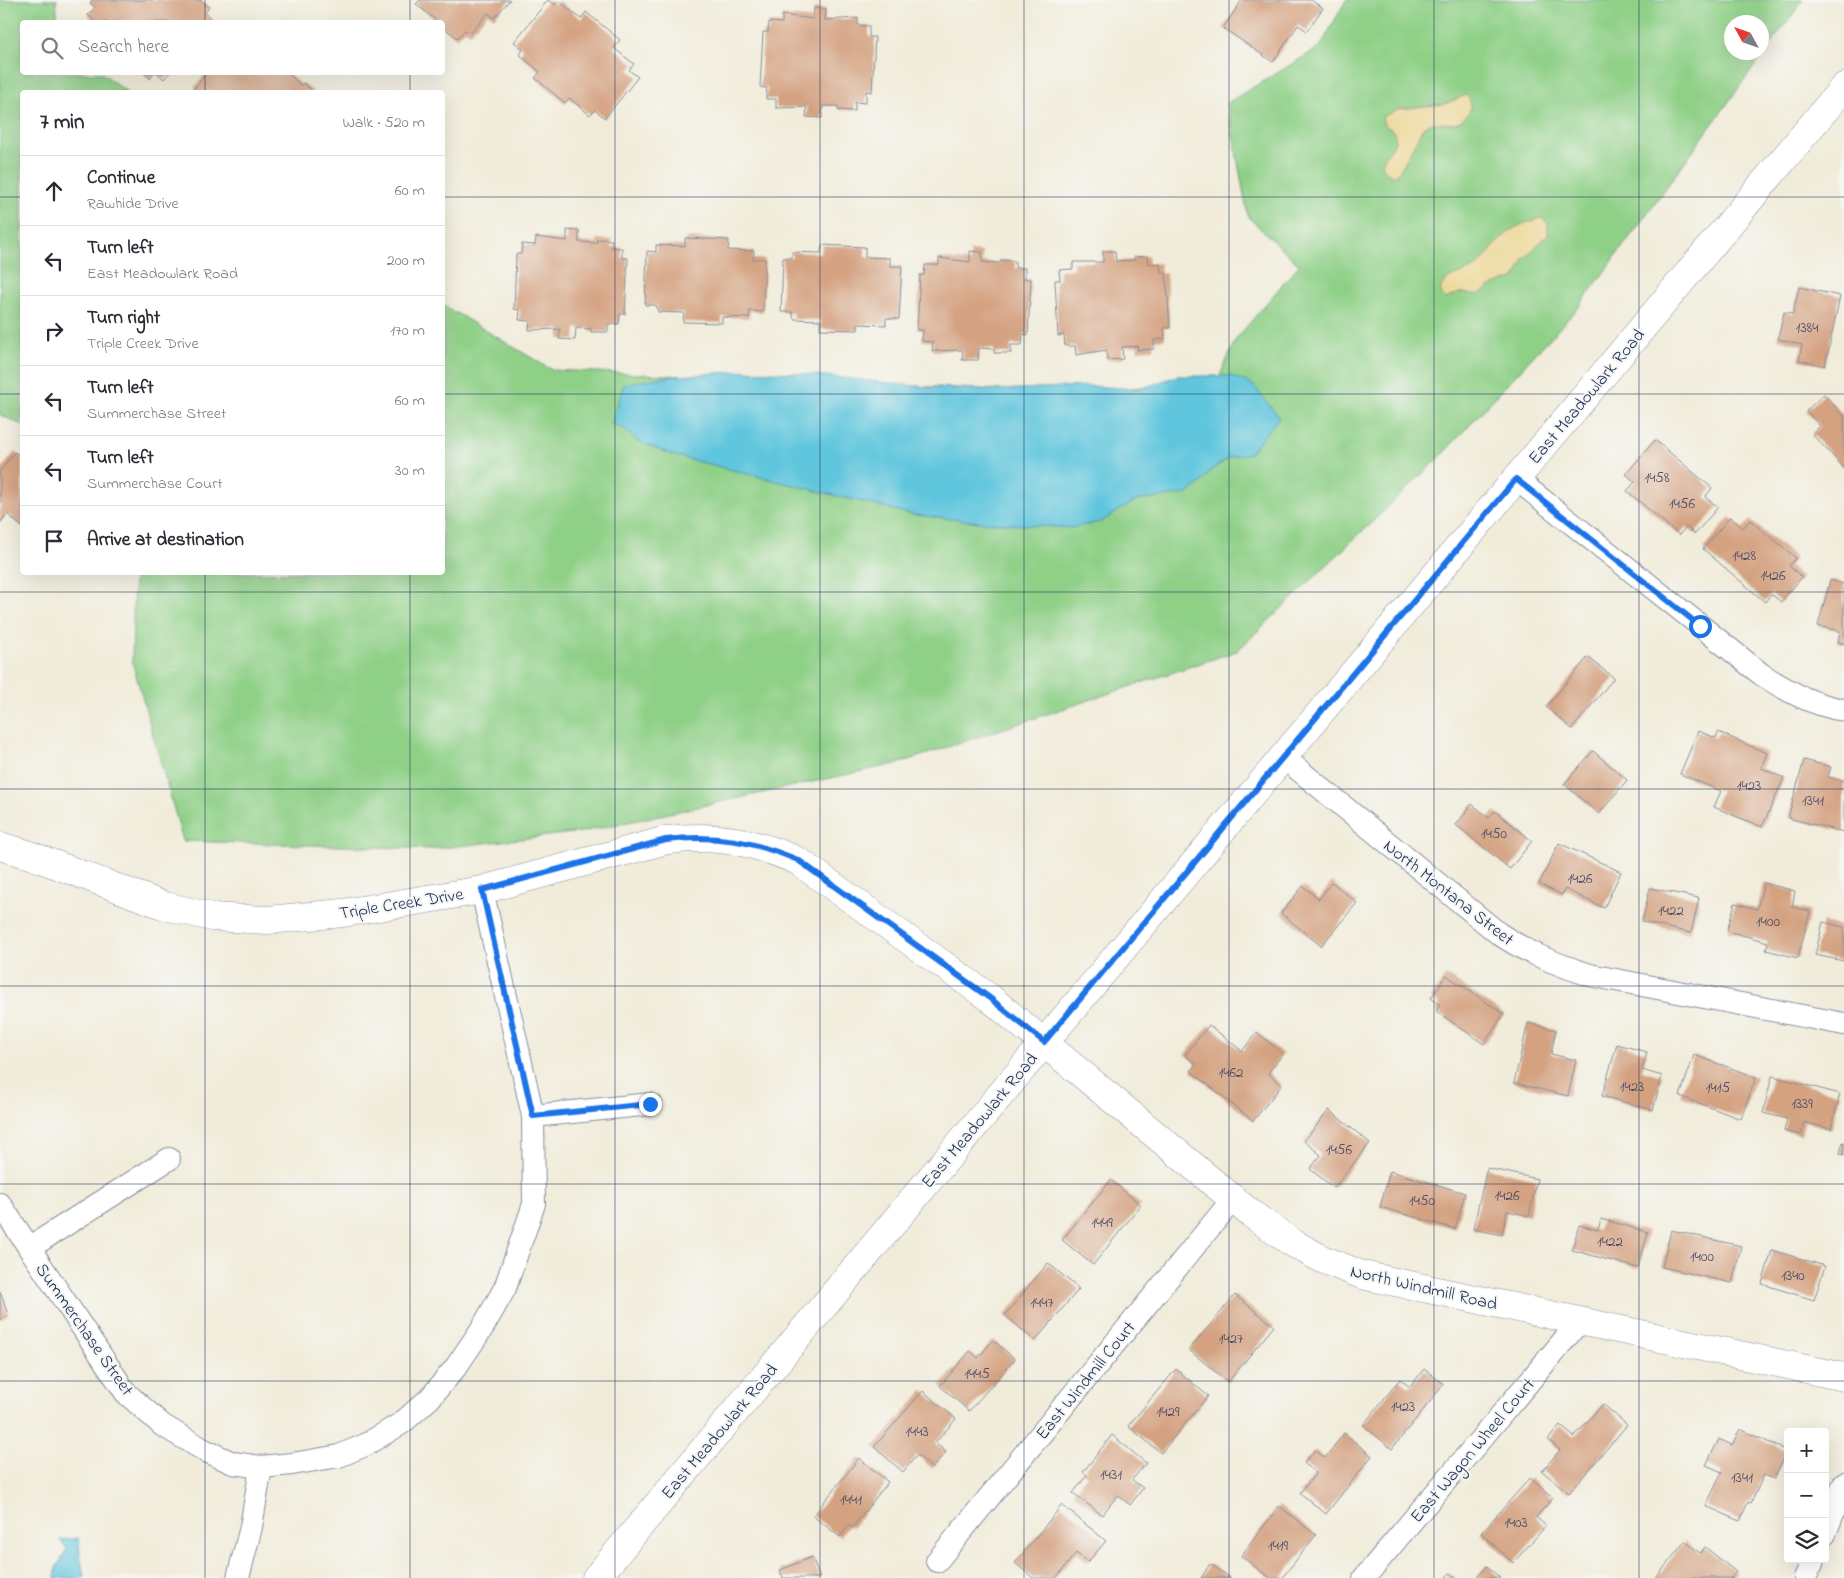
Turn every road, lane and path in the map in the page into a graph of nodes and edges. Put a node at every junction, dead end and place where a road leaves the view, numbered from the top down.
1 (1844, 87) edge
2 (1516, 479) junction
3 (1844, 710) edge
4 (1283, 757) junction
5 (0, 846) edge
6 (482, 890) junction
7 (1844, 1024) edge
8 (1044, 1042) junction
9 (650, 1104) dead end
10 (533, 1116) junction
11 (169, 1159) dead end
12 (1233, 1199) junction
13 (0, 1204) edge
14 (29, 1248) junction
15 (1580, 1321) junction
16 (1844, 1377) edge
17 (261, 1467) junction
18 (1844, 1484) edge
19 (1829, 1523) edge
20 (937, 1561) dead end
21 (1812, 1563) edge
22 (238, 1578) edge
23 (596, 1578) edge
24 (1364, 1578) edge
25 (1806, 1578) edge

1 - 2 street, East Meadowlark Road
2 - 3 street
2 - 4 street, East Meadowlark Road
4 - 7 street, North Montana Street
4 - 8 street, East Meadowlark Road
5 - 6 street, Triple Creek Drive
6 - 8 street, Triple Creek Drive
6 - 10 street, Summerchase Street
8 - 12 street, North Windmill Road
8 - 23 street, East Meadowlark Road
9 - 10 street
10 - 17 street, Summerchase Street
11 - 14 street
12 - 15 street, North Windmill Road
12 - 20 street, East Windmill Court
13 - 14 street, Summerchase Street
14 - 17 street, Summerchase Street
15 - 16 street, North Windmill Road
15 - 24 street, East Wagon Wheel Court
17 - 22 street
18 - 19 street
21 - 25 street

